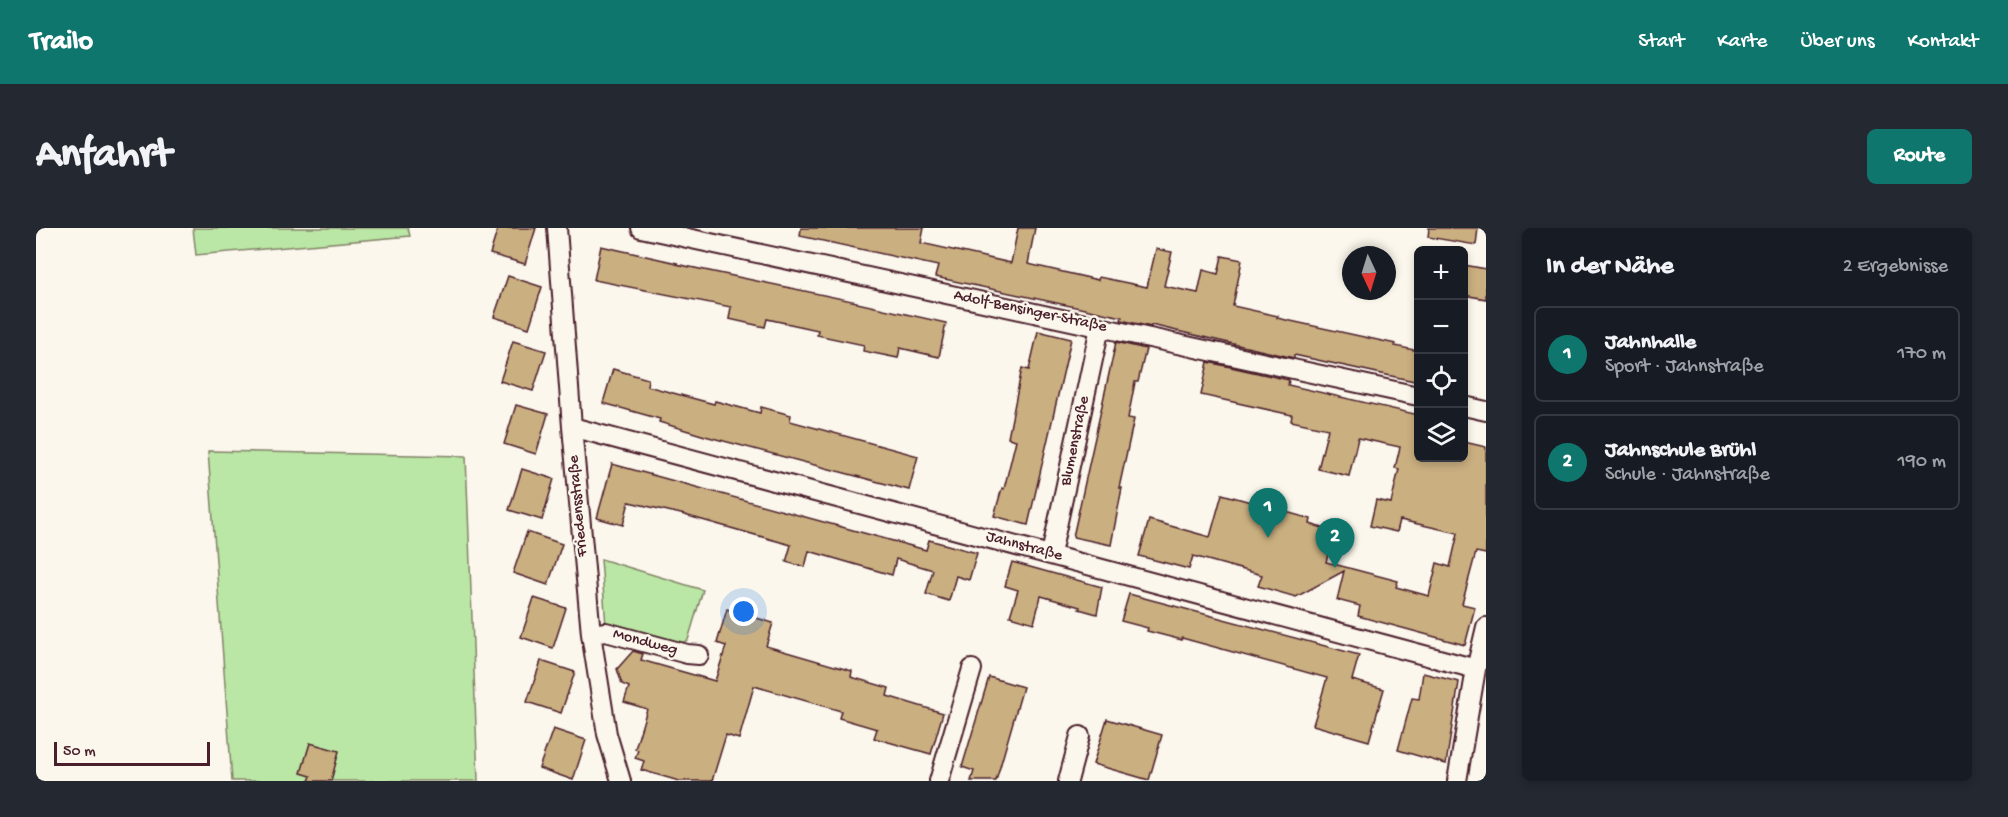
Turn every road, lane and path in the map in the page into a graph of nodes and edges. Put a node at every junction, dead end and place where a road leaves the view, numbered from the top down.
1 (557, 228) edge
2 (640, 228) edge
3 (1100, 327) junction
4 (1414, 395) edge
5 (1468, 407) edge
6 (1486, 411) edge
7 (572, 427) junction
8 (1051, 554) junction
9 (1486, 627) edge
10 (591, 634) junction
11 (699, 655) dead end
12 (972, 669) dead end
13 (1476, 669) junction
14 (1080, 736) dead end
15 (621, 781) edge
16 (939, 781) edge
17 (1068, 781) edge
18 (1457, 781) edge

1 - 7 street, Friedensstraße
2 - 3 street, Adolf-Bensinger-Straße
3 - 4 street, Adolf-Bensinger-Straße
3 - 8 street, Blumenstraße
5 - 6 street
7 - 8 street, Jahnstraße
7 - 10 street, Friedensstraße
8 - 13 street, Jahnstraße
9 - 13 street
10 - 11 street, Mondweg
10 - 15 street, Friedensstraße
12 - 16 street
13 - 18 street
14 - 17 street

